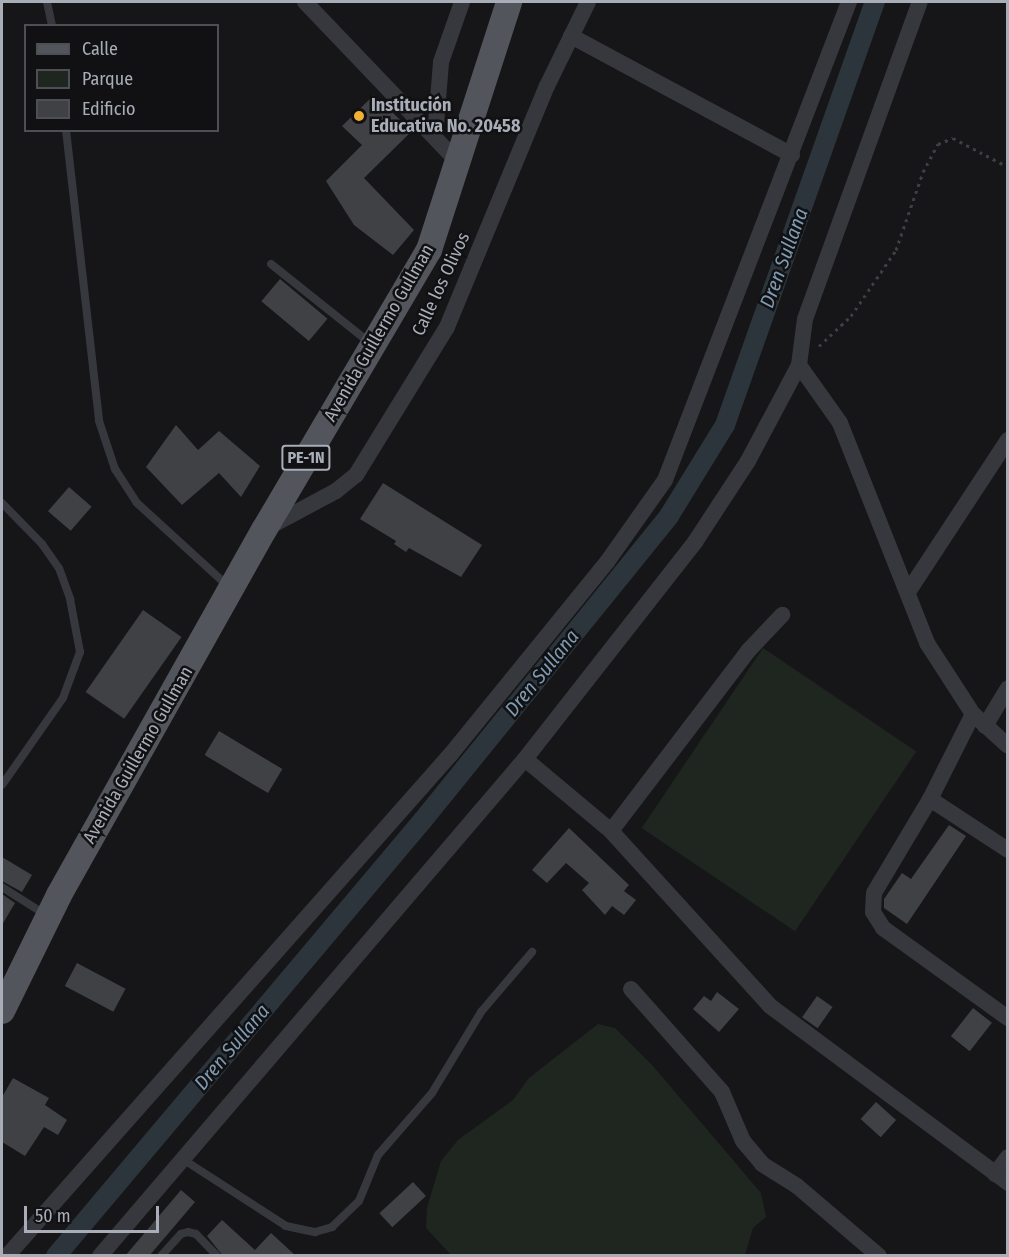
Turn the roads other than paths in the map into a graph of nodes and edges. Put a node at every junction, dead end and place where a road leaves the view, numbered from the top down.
1 (46, 2) edge
2 (304, 2) edge
3 (462, 2) edge
4 (509, 2) edge
5 (588, 2) edge
6 (849, 2) edge
7 (920, 2) edge
8 (52, 24) edge
9 (571, 36) junction
10 (66, 132) edge
11 (435, 137) junction
12 (792, 155) junction
13 (458, 162) junction
14 (271, 264) dead end
15 (373, 345) junction
16 (799, 365) junction
17 (1008, 440) edge
18 (2, 503) edge
19 (264, 530) junction
20 (231, 589) junction
21 (908, 592) junction
22 (782, 615) dead end
23 (1008, 688) edge
24 (974, 714) junction
25 (986, 726) junction
26 (1008, 746) edge
27 (525, 759) junction
28 (2, 785) edge
29 (930, 799) junction
30 (611, 831) junction
31 (1008, 850) edge
32 (2, 887) edge
33 (52, 905) junction
34 (532, 952) dead end
35 (2, 985) edge
36 (631, 989) dead end
37 (2, 1011) edge
38 (1008, 1018) edge
39 (1008, 1157) edge
40 (181, 1158) junction
41 (1001, 1178) edge
42 (7, 1256) edge
43 (100, 1256) edge
44 (161, 1256) edge
45 (217, 1256) edge
46 (879, 1256) edge

1 - 8 lane
2 - 11 street
3 - 11 street
4 - 13 main road, Avenida Guillermo Gullman / PE-1N
5 - 9 street, Calle los Olivos
6 - 12 street
7 - 16 street
9 - 12 street
9 - 19 street, Calle los Olivos
10 - 20 lane
11 - 13 street
12 - 42 street
13 - 15 main road, Avenida Guillermo Gullman / PE-1N
14 - 15 lane
15 - 19 main road, Avenida Guillermo Gullman / PE-1N
16 - 21 street
16 - 27 street
17 - 21 street
18 - 28 lane
19 - 20 main road, Avenida Guillermo Gullman / PE-1N
20 - 33 main road, Avenida Guillermo Gullman / PE-1N
21 - 24 street
22 - 30 street
23 - 25 street
24 - 25 street
24 - 29 street
25 - 26 street
27 - 30 street
27 - 40 street
29 - 31 street
29 - 38 street
30 - 41 street
32 - 33 lane
33 - 35 main road, Avenida Guillermo Gullman / PE-1N
33 - 37 main road, Avenida Guillermo Gullman / PE-1N
34 - 40 lane
36 - 46 street
39 - 41 street
40 - 43 street
44 - 45 lane

